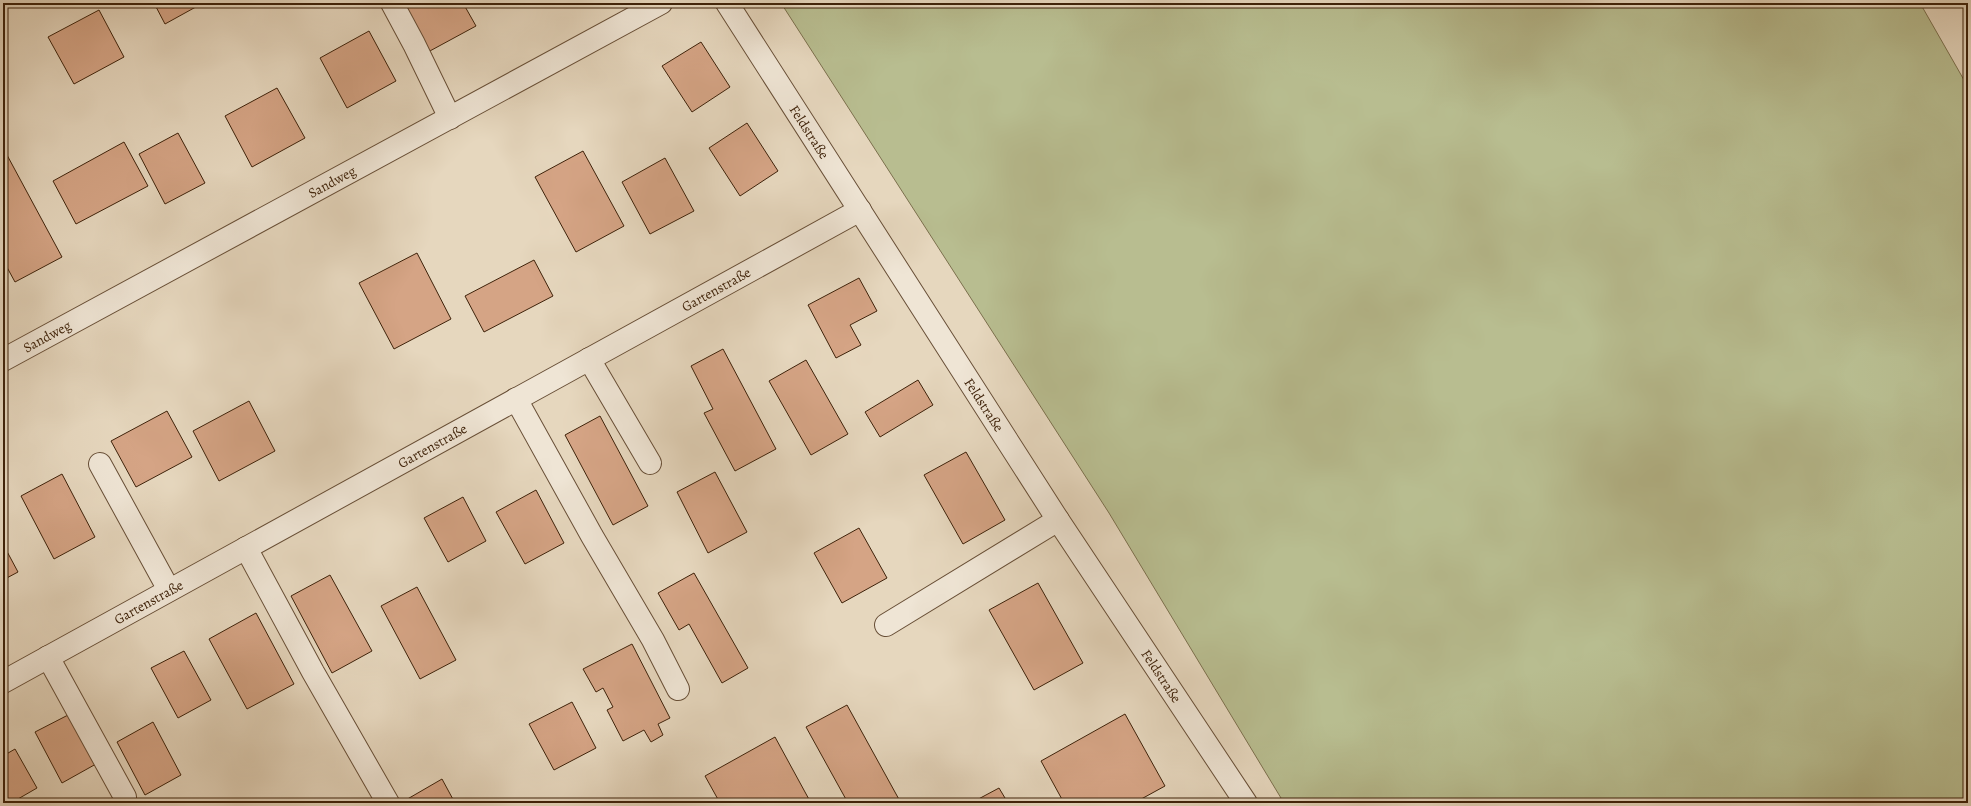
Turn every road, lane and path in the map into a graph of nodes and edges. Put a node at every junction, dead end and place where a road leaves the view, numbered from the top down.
1 (392, 3) edge
2 (661, 3) edge
3 (727, 3) edge
4 (450, 118) junction
5 (860, 210) junction
6 (589, 359) junction
7 (3, 360) edge
8 (516, 399) junction
9 (650, 462) dead end
10 (100, 464) dead end
11 (1058, 520) junction
12 (246, 548) junction
13 (169, 590) junction
14 (886, 624) dead end
15 (48, 657) junction
16 (3, 682) edge
17 (678, 689) dead end
18 (126, 797) dead end
19 (388, 803) edge
20 (1246, 803) edge

1 - 4 street
2 - 4 street, Sandweg
3 - 5 street, Feldstraße
4 - 7 street, Sandweg
5 - 6 street, Gartenstraße
5 - 11 street, Feldstraße
6 - 8 street, Gartenstraße
6 - 9 street
8 - 12 street, Gartenstraße
8 - 17 street
10 - 13 street
11 - 14 street
11 - 20 street, Feldstraße
12 - 13 street, Gartenstraße
12 - 19 street
13 - 15 street, Gartenstraße
15 - 16 street, Gartenstraße
15 - 18 street

